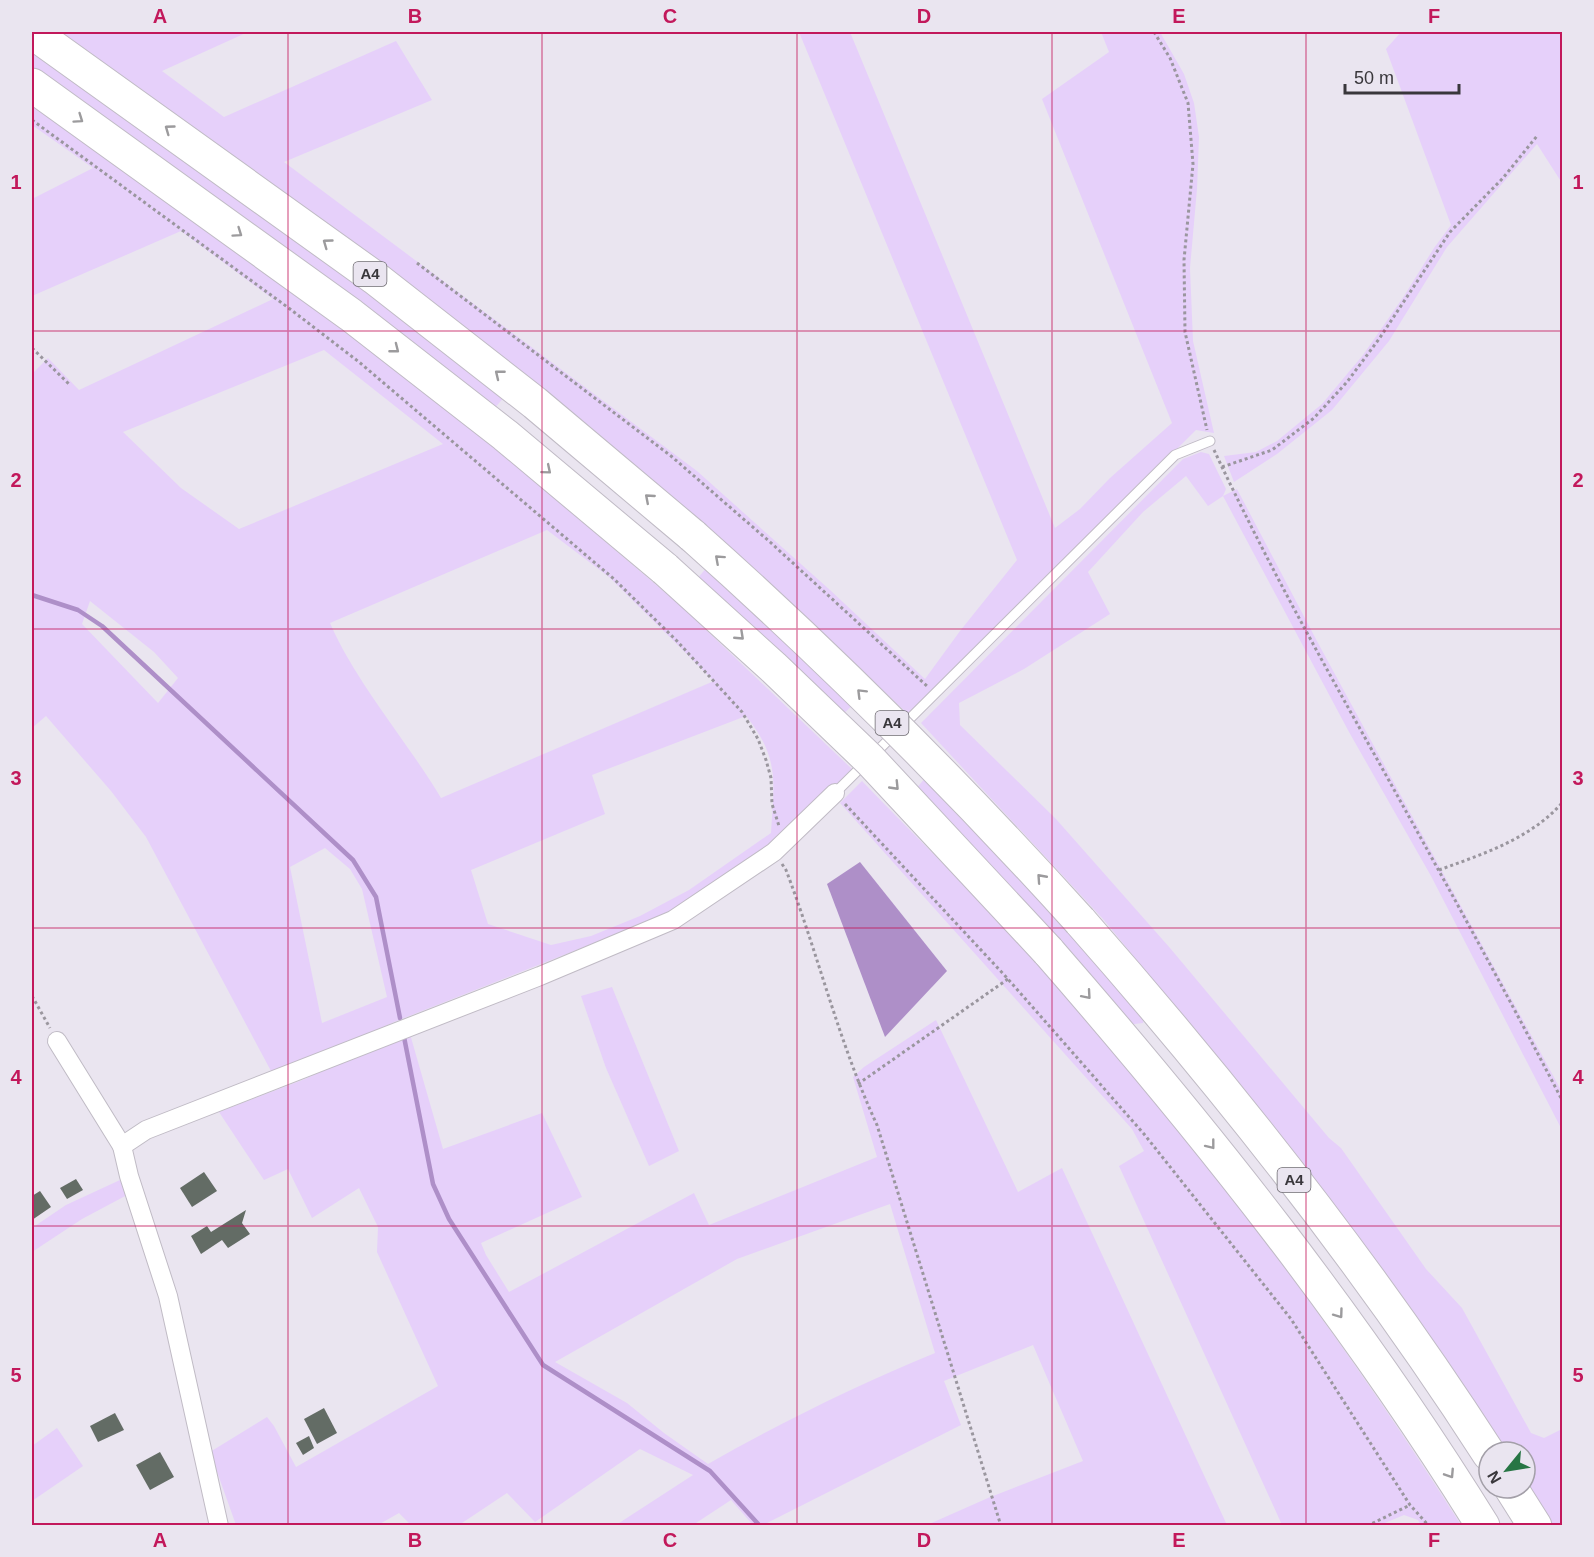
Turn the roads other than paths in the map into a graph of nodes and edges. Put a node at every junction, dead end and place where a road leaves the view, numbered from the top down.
1 (32, 32) edge
2 (32, 85) edge
3 (1210, 441) road end
4 (835, 794) joint
5 (57, 1041) road end
6 (122, 1146) junction
7 (1479, 1440) edge
8 (1519, 1500) edge
9 (219, 1526) edge
10 (1484, 1526) edge
11 (1535, 1526) edge

7 -> 1 highway, A4, bridge
2 -> 10 highway, A4, bridge
3 - 4 lane
4 - 6 street
5 - 6 street
6 - 9 street
8 - 11 highway

